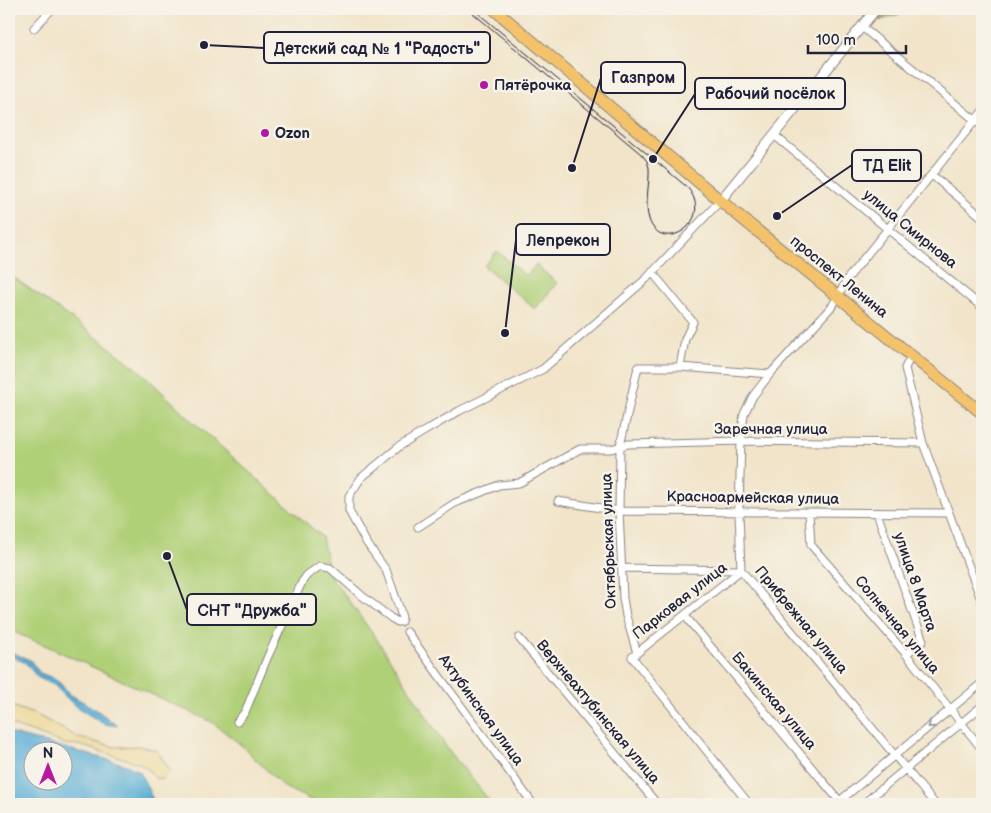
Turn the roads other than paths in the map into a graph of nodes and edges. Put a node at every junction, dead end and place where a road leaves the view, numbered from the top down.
1 (52, 9) edge
2 (494, 9) edge
3 (876, 9) edge
4 (862, 27) junction
5 (34, 28) dead end
6 (982, 112) edge
7 (976, 121) junction
8 (982, 126) edge
9 (774, 135) junction
10 (932, 175) junction
11 (721, 200) junction
12 (982, 217) edge
13 (887, 228) junction
14 (652, 272) junction
15 (838, 296) junction
16 (982, 307) edge
17 (911, 356) junction
18 (680, 367) junction
19 (770, 374) junction
20 (982, 413) edge
21 (741, 442) junction
22 (923, 443) junction
23 (620, 446) junction
24 (558, 501) dead end
25 (739, 510) junction
26 (619, 511) junction
27 (809, 512) junction
28 (877, 513) junction
29 (949, 513) junction
30 (418, 527) dead end
31 (622, 568) junction
32 (742, 570) junction
33 (982, 602) edge
34 (684, 616) junction
35 (407, 632) dead end
36 (518, 638) dead end
37 (636, 653) junction
38 (906, 654) junction
39 (982, 683) edge
40 (982, 706) edge
41 (950, 710) junction
42 (237, 722) dead end
43 (961, 723) junction
44 (982, 749) edge
45 (894, 756) junction
46 (906, 769) junction
47 (840, 803) edge
48 (533, 804) edge
49 (657, 804) edge
50 (748, 804) edge
51 (863, 804) edge
52 (935, 804) edge

1 - 5 street
2 - 11 main road, проспект Ленина
3 - 4 street
4 - 7 street
4 - 9 street
6 - 7 street, Прибрежная улица
7 - 8 street
7 - 10 street, Прибрежная улица
9 - 11 street
9 - 13 street, улица Смирнова
10 - 12 street
10 - 13 street, Прибрежная улица
11 - 14 street
11 - 15 main road, проспект Ленина
13 - 15 street, Прибрежная улица
13 - 16 street, улица Смирнова
14 - 18 street
14 - 42 street
15 - 17 main road, проспект Ленина
15 - 19 street, Прибрежная улица
17 - 20 main road, проспект Ленина
17 - 22 street
18 - 19 street, Октябрьская улица
18 - 23 street, Октябрьская улица
19 - 21 street, Прибрежная улица
21 - 22 street, Заречная улица
21 - 23 street, Заречная улица
21 - 25 street, Прибрежная улица
22 - 29 street
23 - 26 street, Октябрьская улица
23 - 30 street, Заречная улица
24 - 26 street, Красноармейская улица
25 - 26 street, Красноармейская улица
25 - 27 street, Красноармейская улица
25 - 32 street, Прибрежная улица
26 - 31 street, Октябрьская улица
27 - 28 street, Красноармейская улица
27 - 38 street, Солнечная улица
28 - 29 street, Красноармейская улица
28 - 38 street, улица 8 Марта
29 - 33 street
31 - 32 street
31 - 37 street, Октябрьская улица
32 - 34 street, Парковая улица
32 - 45 street, Прибрежная улица
34 - 37 street, Парковая улица
34 - 47 street, Бакинская улица
35 - 48 street, Ахтубинская улица
36 - 49 street, Верхнеахтубинская улица
37 - 50 street, Октябрьская улица
38 - 41 street, Солнечная улица
39 - 41 street
40 - 43 street
41 - 43 street, Солнечная улица
41 -> 45 street
43 - 44 street, Солнечная улица
43 - 46 street
45 - 46 street, Прибрежная улица
45 - 47 street
46 - 51 street
46 - 52 street, Прибрежная улица

